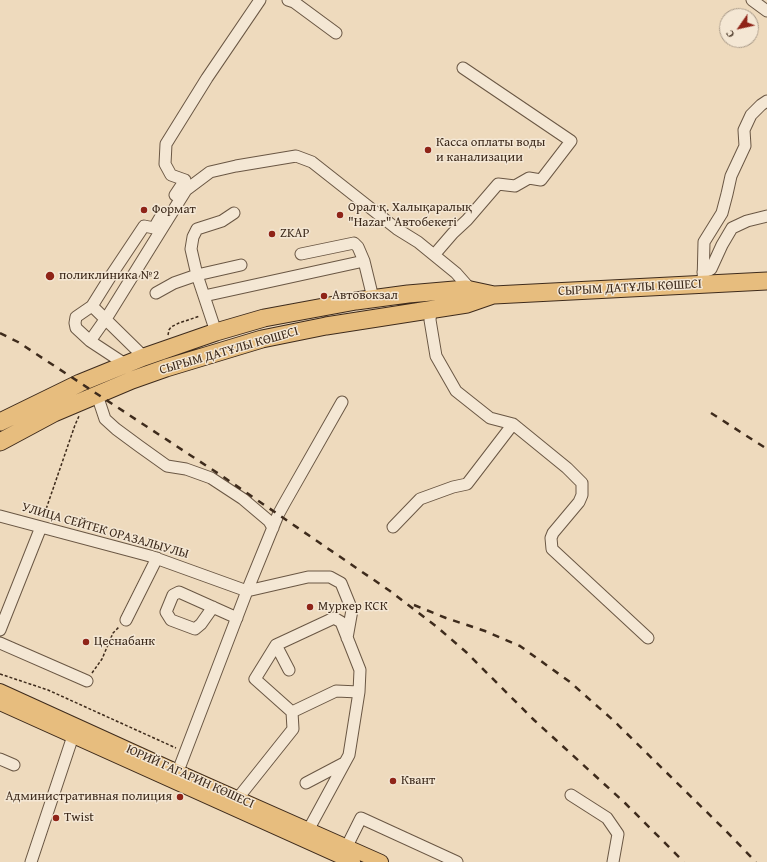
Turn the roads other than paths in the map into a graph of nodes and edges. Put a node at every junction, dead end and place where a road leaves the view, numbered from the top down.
1 (260, 0) edge
2 (288, 0) edge
3 (752, 0) edge
4 (767, 11) edge
5 (336, 33) dead end
6 (463, 68) dead end
7 (767, 101) edge
8 (234, 213) dead end
9 (767, 216) edge
10 (302, 254) dead end
11 (434, 255) junction
12 (364, 261) junction
13 (241, 265) dead end
14 (197, 275) junction
15 (703, 278) junction
16 (767, 281) edge
17 (471, 290) junction
18 (156, 294) dead end
19 (408, 294) junction
20 (494, 295) junction
21 (204, 296) junction
22 (373, 298) junction
23 (92, 306) junction
24 (431, 310) junction
25 (410, 313) junction
26 (106, 319) junction
27 (216, 332) junction
28 (90, 341) junction
29 (144, 357) junction
30 (125, 364) junction
31 (132, 380) junction
32 (97, 395) junction
33 (342, 402) dead end
34 (0, 422) edge
35 (513, 424) junction
36 (0, 442) edge
37 (0, 516) edge
38 (41, 527) junction
39 (393, 527) dead end
40 (274, 528) junction
41 (157, 558) junction
42 (247, 591) junction
43 (212, 607) dead end
44 (237, 618) junction
45 (126, 620) road end
46 (0, 630) edge
47 (347, 638) junction
48 (648, 638) dead end
49 (0, 643) edge
50 (276, 645) junction
51 (289, 670) dead end
52 (87, 681) road end
53 (0, 691) edge
54 (359, 692) junction
55 (0, 703) edge
56 (292, 712) junction
57 (73, 736) junction
58 (0, 759) edge
59 (344, 763) junction
60 (14, 765) dead end
61 (176, 776) junction
62 (306, 782) dead end
63 (571, 795) dead end
64 (238, 798) junction
65 (305, 834) junction
66 (347, 846) junction
67 (31, 862) edge
68 (353, 862) edge
69 (381, 862) edge
70 (458, 862) edge
71 (613, 862) edge

1 - 23 street
2 - 5 street
3 - 4 street
6 - 11 street
7 - 15 street
8 - 14 street
9 - 15 street
10 - 12 street
11 - 17 street
11 - 26 street
12 - 21 street
12 - 22 street
13 - 14 street
14 - 18 street
14 - 21 street
15 - 16 highway, СЫРЫМ ДАТҰЛЫ КӨШЕСІ
15 - 20 highway, СЫРЫМ ДАТҰЛЫ КӨШЕСІ
17 - 19 highway, СЫРЫМ ДАТҰЛЫ КӨШЕСІ
17 - 20 highway, СЫРЫМ ДАТҰЛЫ КӨШЕСІ
19 - 22 highway, СЫРЫМ ДАТҰЛЫ КӨШЕСІ
19 - 25 highway
20 - 24 highway, СЫРЫМ ДАТҰЛЫ КӨШЕСІ
21 - 27 street
22 - 27 highway, СЫРЫМ ДАТҰЛЫ КӨШЕСІ
23 - 26 street
23 - 28 street
24 - 25 highway, СЫРЫМ ДАТҰЛЫ КӨШЕСІ
24 - 35 street
25 - 31 highway, СЫРЫМ ДАТҰЛЫ КӨШЕСІ
26 - 28 street
26 - 29 street
27 - 29 highway, СЫРЫМ ДАТҰЛЫ КӨШЕСІ
28 - 30 street
29 - 30 highway, СЫРЫМ ДАТҰЛЫ КӨШЕСІ
30 - 31 street
30 - 34 highway, СЫРЫМ ДАТҰЛЫ КӨШЕСІ
31 - 32 highway, СЫРЫМ ДАТҰЛЫ КӨШЕСІ
32 - 36 highway, СЫРЫМ ДАТҰЛЫ КӨШЕСІ
32 - 40 street
33 - 40 street
35 - 39 street
35 - 48 street
37 - 38 street, УЛИЦА СЕЙТЕК ОРАЗАЛЫУЛЫ
38 - 41 street, УЛИЦА СЕЙТЕК ОРАЗАЛЫУЛЫ
38 - 46 street
40 - 42 street
41 - 42 street, УЛИЦА СЕЙТЕК ОРАЗАЛЫУЛЫ
41 - 45 street
42 - 44 street
42 - 47 street
43 - 44 street
44 - 61 street
47 - 50 street
47 - 54 street
49 - 52 street
50 - 51 street
50 - 56 street
53 - 61 main road, ЮРИЙ ГАГАРИН КӨШЕСІ
54 - 56 street
54 - 59 street
55 - 57 main road, ЮРИЙ ГАГАРИН КӨШЕСІ
56 - 64 street
57 - 61 main road, ЮРИЙ ГАГАРИН КӨШЕСІ
57 - 67 street
58 - 60 street
59 - 62 street
59 - 65 street
61 - 64 main road, ЮРИЙ ГАГАРИН КӨШЕСІ
61 - 65 main road, ЮРИЙ ГАГАРИН КӨШЕСІ
63 - 71 street
64 - 65 main road, ЮРИЙ ГАГАРИН КӨШЕСІ
65 - 66 main road, ЮРИЙ ГАГАРИН КӨШЕСІ
65 - 68 main road, ЮРИЙ ГАГАРИН КӨШЕСІ
66 - 69 main road, ЮРИЙ ГАГАРИН КӨШЕСІ
66 - 70 street

